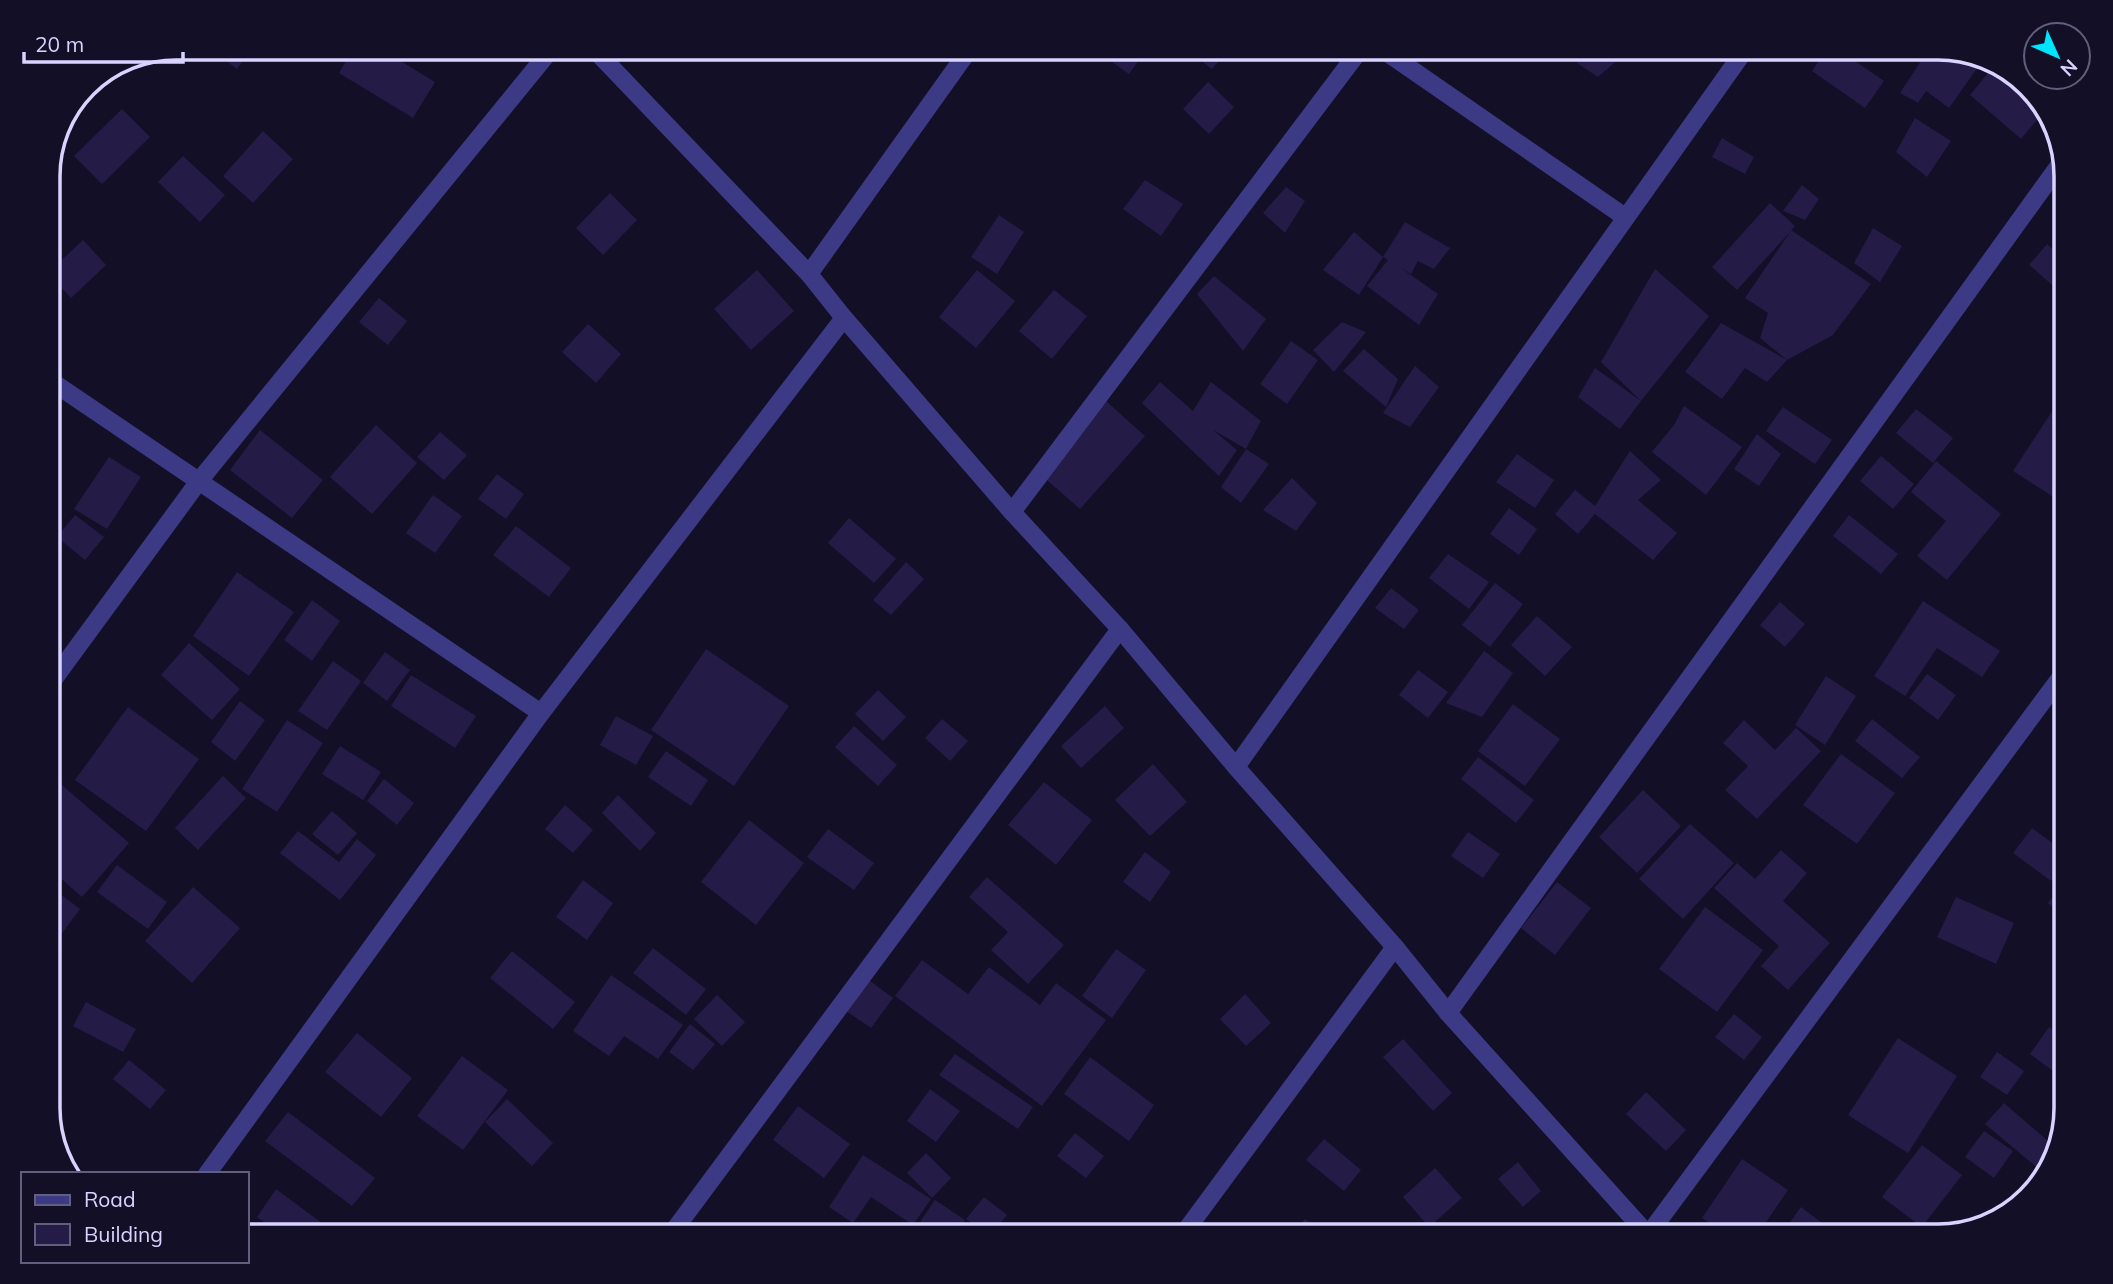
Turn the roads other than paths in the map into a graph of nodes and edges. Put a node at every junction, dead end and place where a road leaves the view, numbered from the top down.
1 (542, 60) edge
2 (604, 60) edge
3 (962, 60) edge
4 (1352, 60) edge
5 (1398, 60) edge
6 (1737, 60) edge
7 (2053, 174) edge
8 (1625, 217) junction
9 (810, 274) junction
10 (844, 318) junction
11 (60, 388) edge
12 (199, 481) junction
13 (1013, 512) junction
14 (1120, 629) junction
15 (60, 669) edge
16 (2054, 687) edge
17 (541, 713) junction
18 (1236, 768) junction
19 (1395, 947) junction
20 (1448, 1013) junction
21 (208, 1172) edge
22 (678, 1224) edge
23 (1191, 1224) edge
24 (1638, 1224) edge
25 (1658, 1224) edge

1 - 12 street
2 - 9 street
3 - 9 street
4 - 13 street
5 - 8 street
6 - 8 street
7 - 20 street
8 - 18 street
9 - 10 street
10 - 13 street
10 - 17 street
11 - 12 street
12 - 15 street
12 - 17 street
13 - 14 street
14 - 18 street
14 - 22 street
16 - 25 street
17 - 21 street
18 - 19 street
19 - 20 street
19 - 23 street
20 - 24 street

